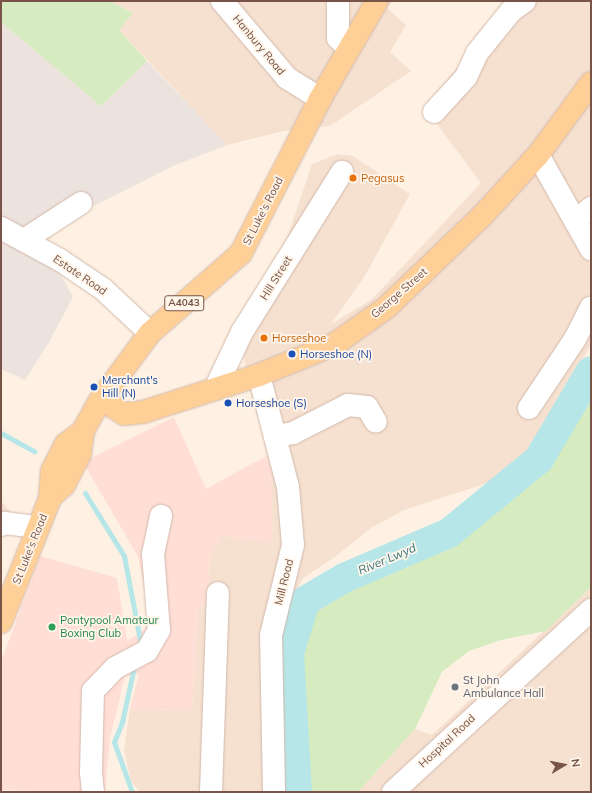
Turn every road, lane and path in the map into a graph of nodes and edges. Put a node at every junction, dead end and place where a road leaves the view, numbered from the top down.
1 (222, 1) edge
2 (338, 1) edge
3 (377, 1) edge
4 (525, 1) edge
5 (349, 48) junction
6 (591, 83) edge
7 (320, 99) junction
8 (434, 112) dead end
9 (538, 155) junction
10 (342, 172) dead end
11 (81, 203) dead end
12 (583, 214) edge
13 (1, 228) edge
14 (24, 240) junction
15 (591, 249) edge
16 (591, 308) edge
17 (150, 333) junction
18 (259, 375) junction
19 (216, 387) junction
20 (101, 399) junction
21 (529, 408) dead end
22 (376, 422) dead end
23 (275, 436) junction
24 (161, 516) dead end
25 (1, 525) edge
26 (38, 527) junction
27 (218, 593) dead end
28 (591, 610) edge
29 (1, 622) edge
30 (93, 792) edge
31 (211, 792) edge
32 (274, 792) edge
33 (393, 792) edge

1 - 7 street, Hanbury Road
2 - 5 street
3 - 5 main road, St Luke's Road / A4043
4 - 8 street
5 - 7 main road, St Luke's Road / A4043
6 - 9 main road, George Street
7 - 17 main road, St Luke's Road / A4043
9 - 12 street
9 - 18 main road, George Street
10 - 19 street, Hill Street
11 - 14 street
12 - 15 street
13 - 14 street, Estate Road
14 - 17 street, Estate Road
16 - 21 street
17 - 20 main road, St Luke's Road / A4043
18 - 19 main road, George Street
18 - 23 street, Mill Road
19 - 20 main road, George Street
20 - 26 main road, St Luke's Road / A4043
22 - 23 street
23 - 32 street, Mill Road
24 - 30 street
25 - 26 street
26 - 29 main road, St Luke's Road / A4043
27 - 31 street
28 - 33 street, Hospital Road

